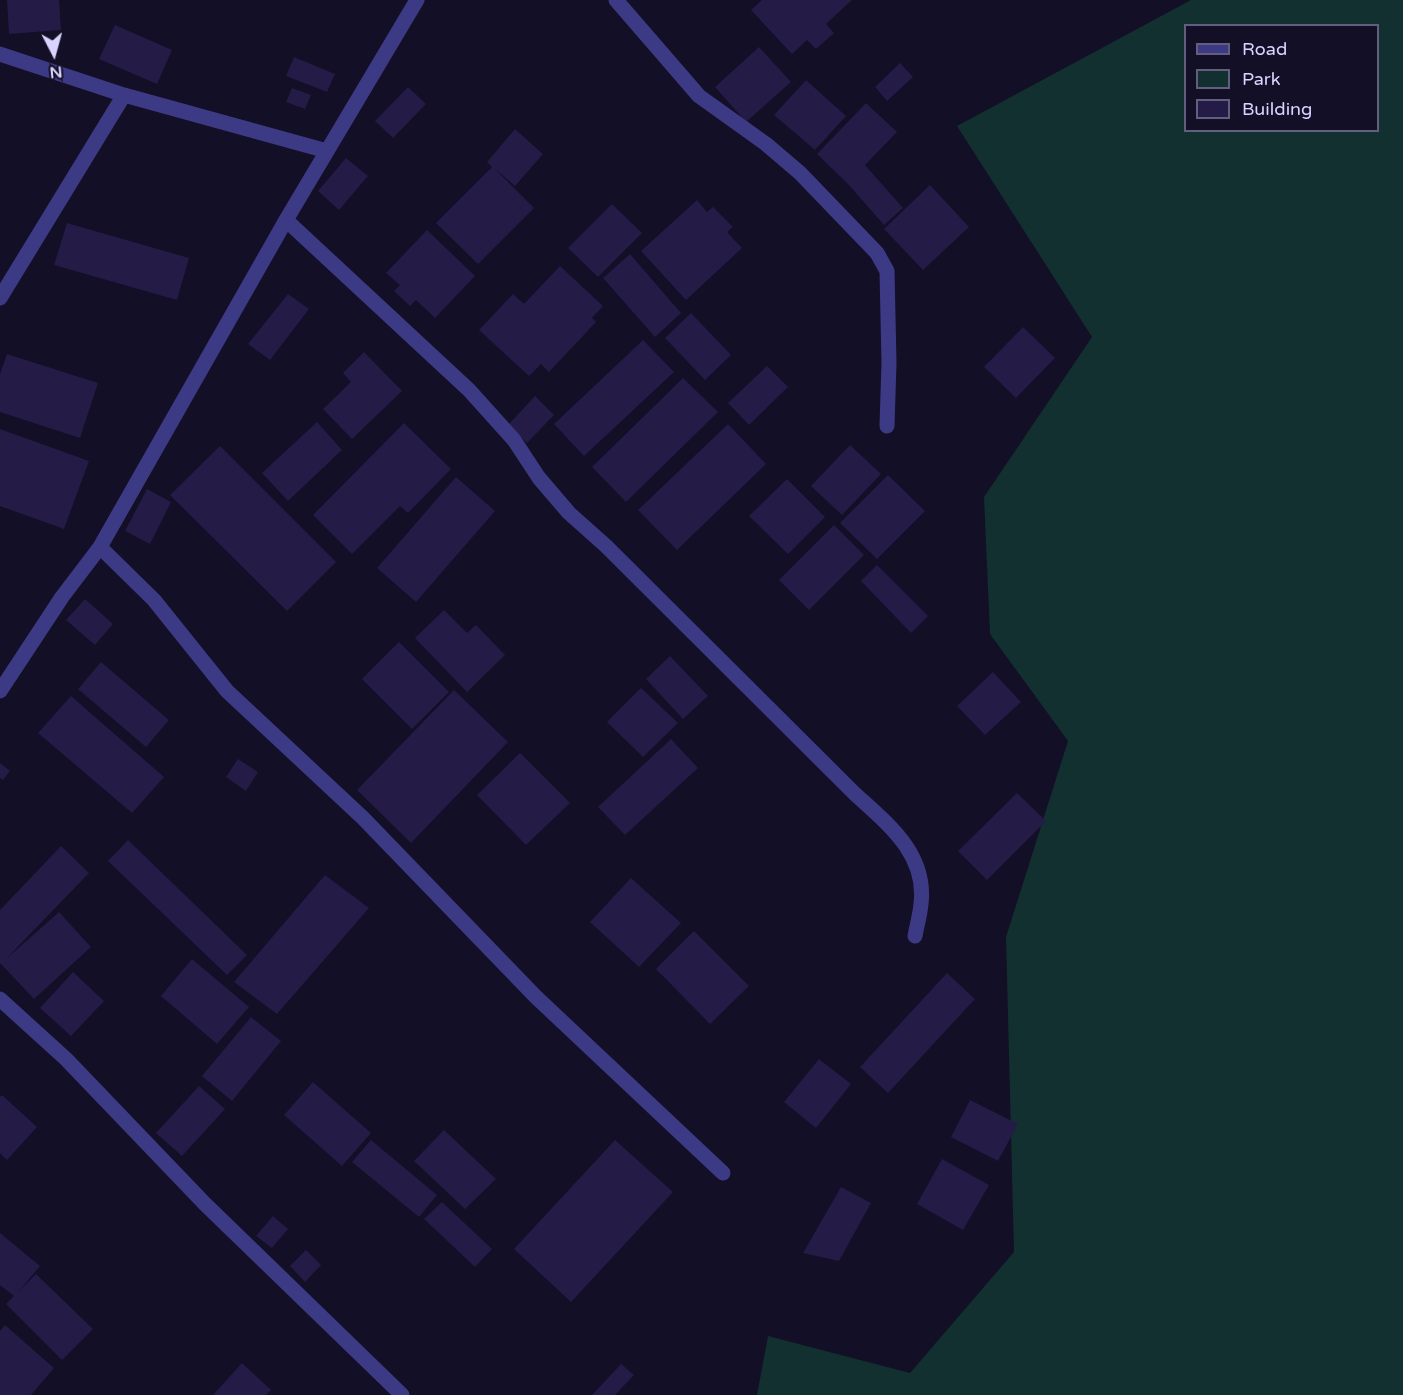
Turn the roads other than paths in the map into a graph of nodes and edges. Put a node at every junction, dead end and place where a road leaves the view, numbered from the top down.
1 (417, 0) edge
2 (616, 0) edge
3 (0, 54) edge
4 (124, 95) junction
5 (327, 151) junction
6 (286, 220) junction
7 (0, 298) edge
8 (887, 426) dead end
9 (100, 547) junction
10 (0, 691) edge
11 (915, 936) dead end
12 (0, 999) edge
13 (723, 1173) dead end
14 (402, 1395) edge

1 - 5 street
2 - 8 street
3 - 4 street
4 - 5 street
4 - 7 street
5 - 6 street
6 - 9 street
6 - 11 street
9 - 10 street
9 - 13 street
12 - 14 street

